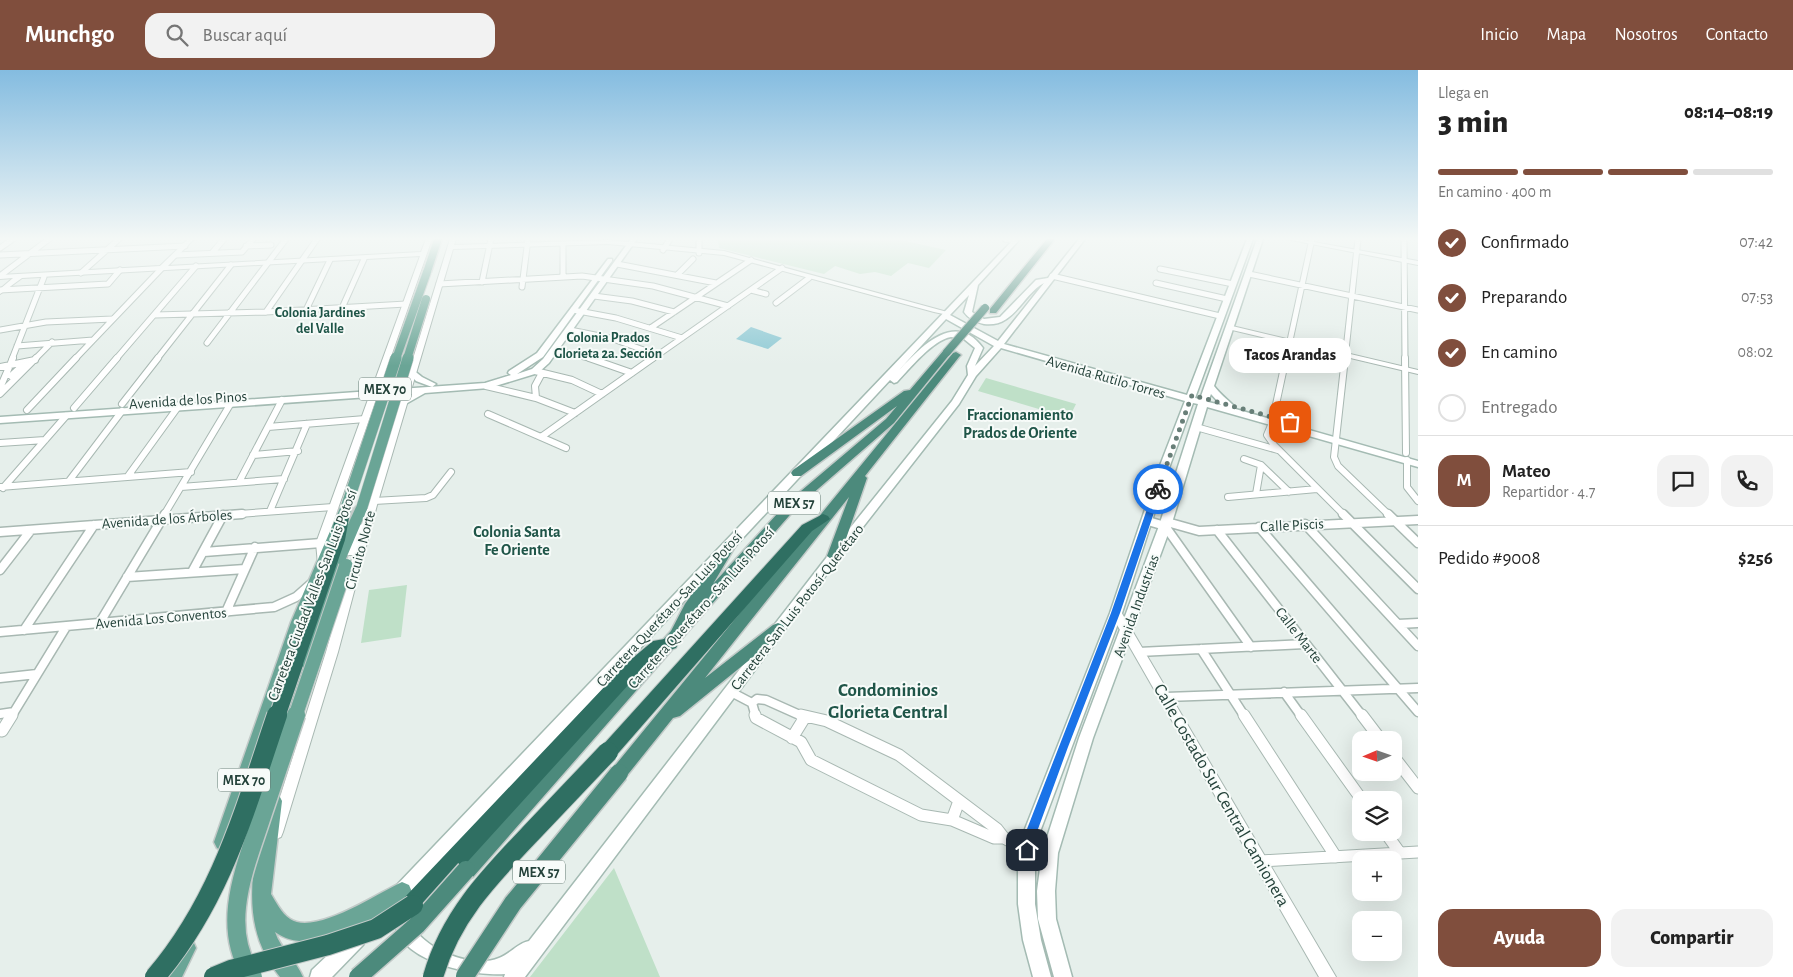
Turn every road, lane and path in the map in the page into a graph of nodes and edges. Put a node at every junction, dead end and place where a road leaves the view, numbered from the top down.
1 (13, 281) edge
2 (42, 281) edge
3 (110, 281) edge
4 (149, 281) edge
5 (183, 281) edge
6 (218, 281) edge
7 (253, 281) edge
8 (287, 281) edge
9 (320, 281) edge
10 (354, 281) edge
11 (414, 281) edge
12 (427, 281) edge
13 (428, 281) edge
14 (491, 281) edge
15 (523, 281) edge
16 (598, 281) edge
17 (600, 281) edge
18 (623, 281) edge
19 (709, 281) edge
20 (763, 281) edge
21 (805, 281) edge
22 (824, 281) edge
23 (825, 281) edge
24 (1010, 281) edge
25 (1014, 281) edge
26 (1041, 281) edge
27 (1048, 281) edge
28 (1066, 281) edge
29 (1220, 281) edge
30 (1247, 281) edge
31 (1284, 281) edge
32 (1303, 281) edge
33 (1354, 281) edge
34 (1404, 281) edge
35 (482, 282) joint
36 (716, 283) joint
37 (831, 283) junction
38 (975, 283) joint
39 (1156, 283) dead end
40 (439, 284) joint
41 (1233, 284) joint
42 (1302, 285) junction
43 (40, 288) junction
44 (522, 288) dead end
45 (751, 290) junction
46 (1, 291) edge
47 (766, 294) dead end
48 (594, 296) junction
49 (1352, 296) junction
50 (696, 297) junction
51 (1227, 299) junction
52 (776, 303) dead end
53 (406, 304) junction
54 (728, 306) junction
55 (1405, 307) junction
56 (342, 308) junction
57 (989, 309) junction
58 (306, 310) junction
59 (573, 310) junction
60 (1418, 310) edge
61 (231, 311) junction
62 (266, 312) junction
63 (583, 312) junction
64 (674, 312) junction
65 (194, 313) junction
66 (947, 314) junction
67 (154, 315) junction
68 (1220, 316) junction
69 (112, 319) junction
70 (27, 325) junction
71 (1232, 325) junction
72 (652, 327) junction
73 (0, 330) edge
74 (570, 330) junction
75 (682, 338) junction
76 (1290, 339) junction
77 (93, 340) junction
78 (52, 342) junction
79 (207, 343) dead end
80 (1001, 343) junction
81 (18, 346) junction
82 (556, 350) junction
83 (1346, 352) junction
84 (951, 353) junction
85 (658, 355) junction
86 (35, 360) junction
87 (25, 362) junction
88 (9, 365) junction
89 (1404, 366) junction
90 (0, 367) edge
91 (1418, 367) edge
92 (412, 372) junction
93 (538, 372) junction
94 (1418, 372) edge
95 (632, 373) junction
96 (380, 375) junction
97 (972, 375) junction
98 (8, 376) junction
99 (20, 376) junction
100 (498, 380) junction
101 (922, 383) junction
102 (486, 386) junction
103 (1209, 386) junction
104 (430, 387) junction
105 (0, 388) edge
106 (407, 389) junction
107 (375, 391) junction
108 (0, 394) edge
109 (602, 394) junction
110 (536, 398) junction
111 (282, 400) junction
112 (864, 402) junction
113 (180, 404) junction
114 (231, 404) junction
115 (402, 404) junction
116 (370, 405) junction
117 (1198, 407) junction
118 (74, 408) junction
119 (122, 408) junction
120 (1227, 408) junction
121 (27, 410) junction
122 (0, 412) edge
123 (575, 413) junction
124 (488, 414) dead end
125 (66, 416) junction
126 (365, 419) junction
127 (0, 420) edge
128 (1273, 420) junction
129 (307, 424) junction
130 (268, 428) junction
131 (540, 437) junction
132 (1338, 438) junction
133 (45, 440) junction
134 (0, 443) edge
135 (566, 448) dead end
136 (1278, 450) junction
137 (298, 451) junction
138 (253, 454) junction
139 (1406, 457) junction
140 (1418, 457) edge
141 (1244, 459) dead end
142 (1418, 464) edge
143 (1261, 465) junction
144 (865, 466) junction
145 (191, 472) junction
146 (452, 472) dead end
147 (797, 473) junction
148 (128, 476) junction
149 (284, 479) junction
150 (69, 481) junction
151 (238, 482) junction
152 (181, 487) junction
153 (1, 488) edge
154 (1317, 489) junction
155 (1288, 492) junction
156 (1256, 494) junction
157 (1228, 497) dead end
158 (1418, 501) edge
159 (366, 508) junction
160 (341, 511) junction
161 (270, 512) junction
162 (223, 515) junction
163 (823, 519) junction
164 (161, 520) junction
165 (1395, 520) junction
166 (1418, 520) edge
167 (1148, 521) junction
168 (1351, 522) junction
169 (1166, 524) junction
170 (1305, 524) junction
171 (94, 525) junction
172 (1259, 527) junction
173 (31, 530) junction
174 (1217, 530) junction
175 (0, 532) edge
176 (1418, 542) edge
177 (321, 543) junction
178 (730, 545) junction
179 (255, 547) junction
180 (204, 552) junction
181 (834, 556) junction
182 (348, 559) junction
183 (322, 561) junction
184 (245, 569) junction
185 (0, 570) edge
186 (192, 572) junction
187 (127, 577) junction
188 (315, 581) junction
189 (1418, 590) edge
190 (1121, 599) junction
191 (1136, 606) junction
192 (226, 612) junction
193 (1116, 613) junction
194 (1418, 623) edge
195 (99, 624) junction
196 (1398, 624) junction
197 (66, 627) junction
198 (778, 629) junction
199 (24, 630) junction
200 (1127, 631) junction
201 (0, 632) edge
202 (671, 642) junction
203 (1306, 644) junction
204 (1418, 646) edge
205 (1251, 647) junction
206 (1201, 649) junction
207 (1139, 652) junction
208 (37, 674) junction
209 (0, 678) edge
210 (1398, 688) junction
211 (1418, 688) edge
212 (1342, 690) junction
213 (731, 692) junction
214 (1284, 692) junction
215 (1230, 694) junction
216 (1166, 697) junction
217 (752, 703) junction
218 (14, 712) junction
219 (1418, 712) edge
220 (0, 714) edge
221 (805, 717) junction
222 (656, 725) junction
223 (2, 731) dead end
224 (1373, 731) edge
225 (1067, 737) junction
226 (792, 738) junction
227 (1402, 767) edge
228 (1073, 777) junction
229 (1418, 788) edge
230 (1356, 791) edge
231 (959, 801) junction
232 (952, 820) junction
233 (1004, 838) junction
234 (1027, 850) junction
235 (1418, 852) edge
236 (1402, 853) edge
237 (1352, 856) edge
238 (1336, 857) junction
239 (266, 861) junction
240 (1261, 861) junction
241 (420, 875) junction
242 (263, 897) junction
243 (407, 899) junction
244 (538, 942) junction
245 (155, 977) edge
246 (171, 977) edge
247 (214, 977) edge
248 (254, 977) edge
249 (293, 977) edge
250 (319, 977) edge
251 (358, 977) edge
252 (433, 977) edge
253 (464, 977) edge
254 (513, 977) edge
255 (1042, 977) edge
256 (1063, 977) edge
257 (1328, 977) edge

1 - 46 street
2 - 43 street
3 - 43 street
4 - 69 street
5 - 67 street
6 - 65 street
7 - 61 street
8 - 62 street
9 - 58 street
10 - 56 street
11 - 53 street
12 - 160 main road, Carretera Ciudad Valles-San Luis Potosí / MEX 70, bridge
13 - 159 main road, MEX 70, bridge
14 - 35 street
15 - 44 street
16 - 59 main road
17 - 48 main road
18 - 50 street
19 - 36 street
20 - 45 street
21 - 52 street
22 - 37 street
23 - 37 street
24 - 57 highway, Carretera Querétaro - San Luis Potosí / MEX 57
25 - 57 highway, Carretera Querétaro - San Luis Potosí / MEX 57
26 - 38 main road
27 - 80 main road, Carretera San Luis Potosí-Querétaro
28 - 68 street
29 - 41 street
30 - 71 main road, Avenida Industrias
31 - 42 street
32 - 42 street
33 - 49 street
34 - 55 street
35 - 40 street
36 - 50 street
37 - 66 street
38 - 66 main road, Carretera Querétaro-San Luis Potosí
39 - 51 street
40 - 92 street, Circuito Norte
41 - 51 main road, Avenida Industrias
42 - 49 street
42 - 76 street
43 - 46 street
43 - 70 street
45 - 47 street
45 - 54 street
48 - 63 main road
48 - 64 street
49 - 55 street
49 - 83 street
50 - 54 street
50 - 64 street
51 - 68 main road, Avenida Industrias
53 - 56 street
53 - 96 street
54 - 75 street
55 - 60 street
55 - 89 street
56 - 58 street
57 - 84 highway, Carretera Querétaro - San Luis Potosí / MEX 57
58 - 62 street
59 - 63 street
59 - 100 main road
61 - 62 street
61 - 65 street
61 - 79 street
63 - 72 street
63 - 74 main road
64 - 72 street
65 - 67 street
65 - 119 street
66 - 80 main road, Avenida Rutilo Torres
66 - 112 main road, Carretera Querétaro-San Luis Potosí
67 - 118 street
68 - 117 main road, Avenida Industrias
69 - 70 street
69 - 77 street
70 - 73 street
70 - 81 street
71 - 76 street
71 - 103 main road, Avenida Industrias
72 - 75 street
74 - 82 main road
74 - 85 street
75 - 85 street
76 - 83 street
76 - 128 street
77 - 78 street
77 - 121 street
78 - 81 street
78 - 86 street
80 - 97 main road, Carretera San Luis Potosí-Querétaro
80 - 117 main road, Avenida Rutilo Torres
81 - 88 street
82 - 93 main road
82 - 95 street
83 - 89 street
83 - 132 street
84 - 101 highway, Carretera Querétaro - San Luis Potosí / MEX 57
84 - 144 highway, Carretera Querétaro - San Luis Potosí / MEX 57
85 - 95 street
86 - 87 street
86 - 99 street
87 - 88 street
87 - 98 street
88 - 90 street
88 - 98 street
89 - 91 street
89 - 94 street
89 - 139 street
92 - 96 street
92 - 104 main road
92 - 106 street, Circuito Norte
93 - 100 main road
93 - 109 street
93 - 110 street
95 - 109 street
96 - 107 street
97 - 112 main road
97 - 181 main road, Carretera San Luis Potosí-Querétaro
98 - 99 street
98 - 105 street
99 - 108 street
100 - 102 main road
100 - 104 main road
101 - 147 highway
101 - 202 highway, Carretera Querétaro - San Luis Potosí / MEX 57
102 - 104 main road
102 - 110 street
103 - 117 main road, Avenida Industrias
103 - 120 main road
104 - 106 main road
104 - 115 main road
106 - 107 main road
106 - 115 street, Circuito Norte
107 - 111 main road, Avenida de los Pinos
107 - 113 main road, Avenida de los Pinos
107 - 116 street
109 - 123 street
110 - 123 street
111 - 114 main road, Avenida de los Pinos
111 - 130 street
112 - 147 main road, Carretera Querétaro-San Luis Potosí
113 - 114 main road, Avenida de los Pinos
113 - 119 main road, Avenida de los Pinos
113 - 148 street
114 - 145 street
115 - 116 street
115 - 159 street, Circuito Norte
116 - 126 street
117 - 120 main road, Avenida Rutilo Torres
117 - 120 main road
117 - 136 street
117 - 167 main road, Avenida Industrias
117 - 169 main road, Avenida Industrias
118 - 119 main road, Avenida de los Pinos
118 - 121 main road, Avenida de los Pinos
119 - 125 main road, Avenida de los Pinos
119 - 150 street
120 - 128 main road, Avenida Rutilo Torres
121 - 122 main road, Avenida de los Pinos
123 - 131 street
124 - 131 street
125 - 127 main road, Avenida de los Pinos
125 - 133 street
126 - 129 street
126 - 160 street
128 - 132 main road, Avenida Rutilo Torres
128 - 136 street
129 - 130 street
129 - 137 street
130 - 138 street
131 - 135 street
132 - 139 main road, Avenida Rutilo Torres
132 - 165 street
133 - 134 street
133 - 153 street
136 - 154 street
137 - 138 street
137 - 149 street
138 - 151 street
139 - 140 main road, Avenida Rutilo Torres
139 - 142 main road, Avenida Rutilo Torres
139 - 158 street
141 - 143 street
143 - 155 street
143 - 156 street
144 - 163 highway, Carretera Querétaro - San Luis Potosí / MEX 57
144 - 181 highway
145 - 148 street
145 - 152 street
146 - 159 street
147 - 178 main road, Carretera Querétaro-San Luis Potosí
148 - 150 street
149 - 151 street
149 - 161 street
150 - 153 street
151 - 152 street
152 - 164 street
154 - 155 street
154 - 168 street
155 - 156 street
156 - 157 street
159 - 182 main road
159 - 182 street
159 - 239 street, Circuito Norte
159 - 239 main road, MEX 70
160 - 161 street, Avenida de los Árboles
160 - 177 street
160 - 183 main road, Carretera Ciudad Valles-San Luis Potosí / MEX 70
160 - 245 highway, bridge
161 - 162 street, Avenida de los Árboles
162 - 164 street, Avenida de los Árboles
162 - 180 street
163 - 222 highway, Carretera Querétaro - San Luis Potosí / MEX 57
163 - 252 highway, bridge
164 - 171 street, Avenida de los Árboles
164 - 187 street
165 - 166 street, Calle Piscis
165 - 168 street, Calle Piscis
165 - 176 street
167 - 169 street, Calle Piscis
167 - 190 main road, Avenida Industrias
168 - 170 street, Calle Piscis
168 - 189 street
169 - 174 street, Calle Piscis
169 - 191 main road, Avenida Industrias
169 - 205 street
170 - 172 street, Calle Piscis
170 - 196 street
171 - 173 street, Avenida de los Árboles
171 - 199 street
172 - 174 street, Calle Piscis
172 - 210 street
173 - 175 street, Avenida de los Árboles
173 - 185 street
174 - 203 street, Calle Marte
177 - 179 street
177 - 183 street
178 - 202 highway
178 - 241 main road, Carretera Querétaro-San Luis Potosí
179 - 180 street
179 - 184 street
180 - 186 street
181 - 198 main road, Carretera San Luis Potosí-Querétaro
182 - 248 main road, bridge
183 - 188 main road, Carretera Ciudad Valles-San Luis Potosí / MEX 70
184 - 186 street
184 - 192 street
186 - 187 street
187 - 195 street
188 - 192 street, Avenida Los Conventos
188 - 246 main road, Carretera Ciudad Valles-San Luis Potosí / MEX 70
190 - 191 main road
190 - 193 main road, Avenida Industrias
191 - 200 main road, Avenida Industrias
192 - 195 street, Avenida Los Conventos
193 - 200 street, Calle Costado Sur Central Camionera
193 - 225 main road, Avenida Industrias
194 - 196 street
195 - 197 street, Avenida Los Conventos
196 - 204 street
197 - 199 street, Avenida Los Conventos
197 - 208 street
198 - 213 main road, Carretera San Luis Potosí-Querétaro
198 - 222 highway
199 - 201 street, Avenida Los Conventos
200 - 207 street, Calle Costado Sur Central Camionera
200 - 228 main road, Avenida Industrias
202 - 243 highway
202 - 251 highway, Carretera Querétaro - San Luis Potosí / MEX 57, bridge
203 - 205 street
203 - 212 street, Calle Marte
205 - 206 street
206 - 207 street
206 - 215 street
207 - 216 street, Calle Costado Sur Central Camionera
208 - 209 street
208 - 218 street
210 - 211 street
210 - 212 street
210 - 219 street
212 - 214 street
212 - 224 street, Calle Marte
213 - 217 street
213 - 244 main road, Carretera San Luis Potosí-Querétaro
214 - 215 street
214 - 230 street
215 - 216 street
215 - 238 street
216 - 240 street, Calle Costado Sur Central Camionera
217 - 221 street
217 - 226 street
218 - 220 street
218 - 223 street
221 - 226 street
221 - 231 street
222 - 253 highway, Carretera Querétaro - San Luis Potosí / MEX 57, bridge
225 - 228 main road
225 - 234 main road, Avenida Industrias
226 - 232 street
227 - 229 street
228 - 256 main road, Avenida Industrias
231 - 232 street
231 - 233 street
232 - 233 street
233 - 234 street
234 - 255 main road, Avenida Industrias
235 - 236 street
237 - 238 street
238 - 240 street
239 - 242 main road, MEX 70
240 - 257 street, Calle Costado Sur Central Camionera
241 - 243 main road, Carretera Querétaro-San Luis Potosí
241 - 244 main road
242 - 243 main road
242 - 249 main road, MEX 70
243 - 247 highway, bridge
243 - 250 main road, Carretera Querétaro-San Luis Potosí
244 - 254 main road, Carretera San Luis Potosí-Querétaro

